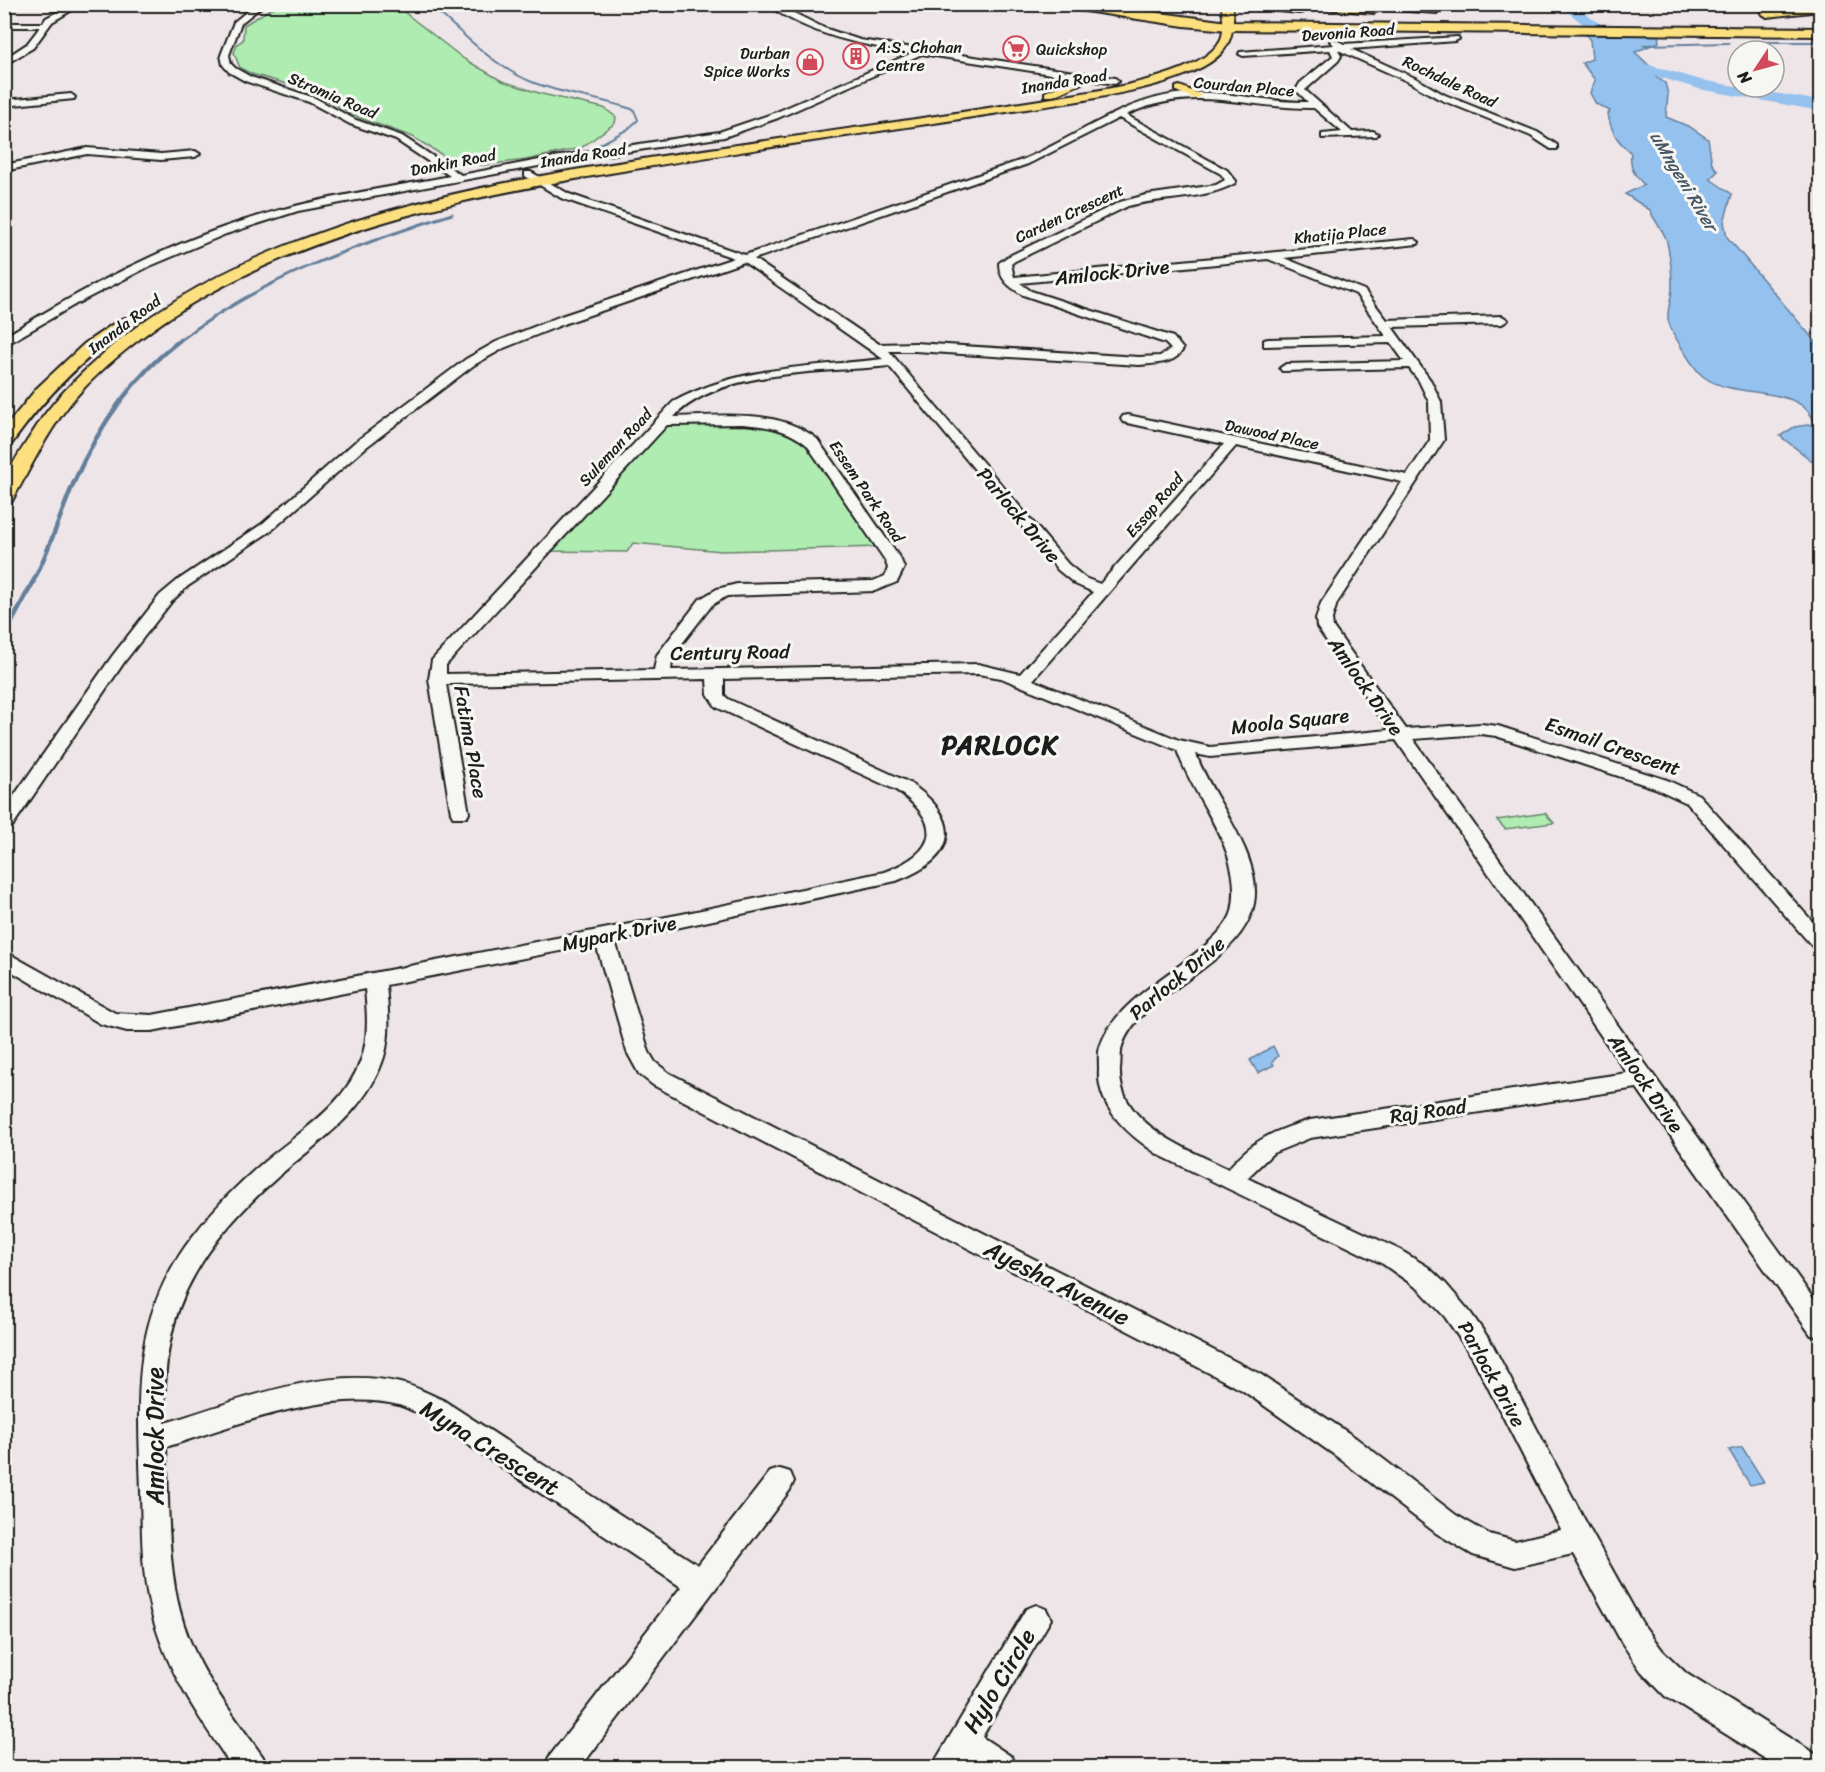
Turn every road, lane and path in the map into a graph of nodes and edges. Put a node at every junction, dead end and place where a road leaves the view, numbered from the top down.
1 (79, 4) edge
2 (262, 4) edge
3 (769, 4) edge
4 (1065, 4) edge
5 (1116, 4) edge
6 (1246, 4) edge
7 (1306, 4) edge
8 (1365, 4) edge
9 (1821, 7) edge
10 (1821, 13) edge
11 (1632, 17) dead end
12 (1821, 18) edge
13 (1758, 23) junction
14 (1219, 24) edge
15 (1486, 24) junction
16 (4, 25) edge
17 (45, 25) junction
18 (1821, 30) edge
19 (1455, 39) dead end
20 (13, 45) dead end
21 (30, 46) junction
22 (1337, 46) junction
23 (920, 52) junction
24 (1243, 54) dead end
25 (4, 63) edge
26 (1010, 65) junction
27 (1154, 68) dead end
28 (1062, 75) junction
29 (1115, 86) junction
30 (1176, 93) junction
31 (1049, 94) junction
32 (1195, 96) joint
33 (71, 97) dead end
34 (4, 103) edge
35 (1314, 105) junction
36 (1118, 114) junction
37 (1373, 134) dead end
38 (1350, 135) junction
39 (1325, 136) dead end
40 (1554, 147) dead end
41 (4, 168) edge
42 (187, 168) dead end
43 (611, 168) junction
44 (540, 176) junction
45 (459, 178) junction
46 (489, 190) junction
47 (568, 193) junction
48 (1414, 242) dead end
49 (710, 246) junction
50 (1269, 256) junction
51 (744, 258) junction
52 (709, 270) junction
53 (1010, 281) junction
54 (153, 305) dead end
55 (135, 316) dead end
56 (1502, 320) dead end
57 (1384, 324) junction
58 (1396, 339) junction
59 (4, 342) edge
60 (1268, 343) dead end
61 (878, 348) junction
62 (892, 362) junction
63 (1413, 364) junction
64 (1286, 368) dead end
65 (1128, 419) dead end
66 (664, 421) junction
67 (4, 442) edge
68 (1232, 443) junction
69 (1410, 480) junction
70 (4, 499) edge
71 (1103, 590) junction
72 (715, 673) junction
73 (662, 674) junction
74 (437, 679) junction
75 (1023, 681) junction
76 (1400, 735) junction
77 (1185, 748) junction
78 (460, 813) dead end
79 (4, 824) edge
80 (604, 936) junction
81 (1821, 942) edge
82 (4, 958) edge
83 (375, 981) junction
84 (1643, 1079) junction
85 (1232, 1181) junction
86 (1821, 1327) edge
87 (153, 1439) junction
88 (780, 1481) dead end
89 (1580, 1539) junction
90 (702, 1584) junction
91 (1036, 1619) dead end
92 (954, 1755) edge
93 (252, 1767) edge
94 (560, 1767) edge
95 (1000, 1767) edge
96 (1810, 1767) edge

1 - 17 street
2 - 45 street, Stromia Road
3 - 23 street
4 - 14 highway
5 - 15 highway
6 - 15 highway
7 - 8 highway
9 - 13 highway
10 - 13 highway
11 - 15 highway
12 - 13 highway
13 - 15 highway
13 - 15 highway
13 - 18 highway
13 - 18 highway
14 - 15 highway
14 - 15 highway
14 - 29 main road, Inanda Road
14 - 30 main road
16 - 17 street
17 - 21 street
19 - 22 street, Devonia Road
20 - 21 street
21 - 25 street
22 - 24 street, Devonia Road
22 - 35 street, Courdan Place
22 - 40 street, Rochdale Road
23 - 26 street
23 - 45 street, Donkin Road
26 - 28 street
26 - 29 street
27 - 29 main road, Inanda Road
28 - 29 street
28 - 31 main road
29 - 31 main road, Inanda Road
29 - 43 main road, Inanda Road
30 - 32 main road
30 - 36 street
31 - 44 main road, Inanda Road
32 - 35 street, Courdan Place
33 - 34 street
35 - 38 street, Courdan Place
36 - 51 street
36 - 53 street, Carden Crescent
37 - 38 street
38 - 39 street
41 - 42 street
43 - 44 main road, Inanda Road
43 - 47 main road
44 - 46 main road, Inanda Road
44 - 47 street, Parlock Drive
44 - 54 main road, Inanda Road
45 - 59 street, Donkin Road
46 - 47 main road
46 - 70 main road, Inanda Road
47 - 49 street, Parlock Drive
48 - 50 street, Khatija Place
49 - 51 street, Parlock Drive
49 - 52 street
50 - 53 street, Amlock Drive
50 - 57 street, Amlock Drive
51 - 52 street
51 - 61 street, Parlock Drive
52 - 79 street
53 - 61 street
55 - 67 main road, Inanda Road
56 - 57 street
57 - 58 street, Amlock Drive
58 - 60 street
58 - 63 street, Amlock Drive
61 - 62 street, Parlock Drive
62 - 66 street, Suleman Road
62 - 71 street, Parlock Drive
63 - 64 street
63 - 69 street, Amlock Drive
65 - 68 street, Dawood Place
66 - 73 street, Essem Park Road
66 - 74 street, Suleman Road
68 - 69 street, Dawood Place
68 - 71 street, Essop Road
69 - 76 street, Amlock Drive
71 - 75 street
72 - 73 street, Century Road
72 - 75 street, Century Road
72 - 80 street, Mypark Drive
73 - 74 street, Century Road
74 - 78 street, Fatima Place
75 - 77 street
76 - 77 street, Moola Square
76 - 81 street, Esmail Crescent
76 - 84 street, Amlock Drive
77 - 85 street, Parlock Drive
80 - 83 street, Mypark Drive
80 - 89 street, Ayesha Avenue
82 - 83 street, Mypark Drive
83 - 87 street, Amlock Drive
84 - 85 street, Raj Road
84 - 86 street, Amlock Drive
85 - 89 street, Parlock Drive
87 - 90 street, Myna Crescent
87 - 93 street, Amlock Drive
88 - 90 street
89 - 96 street, Parlock Drive
90 - 94 street
91 - 92 street, Hylo Circle
92 - 95 street, Hylo Circle

